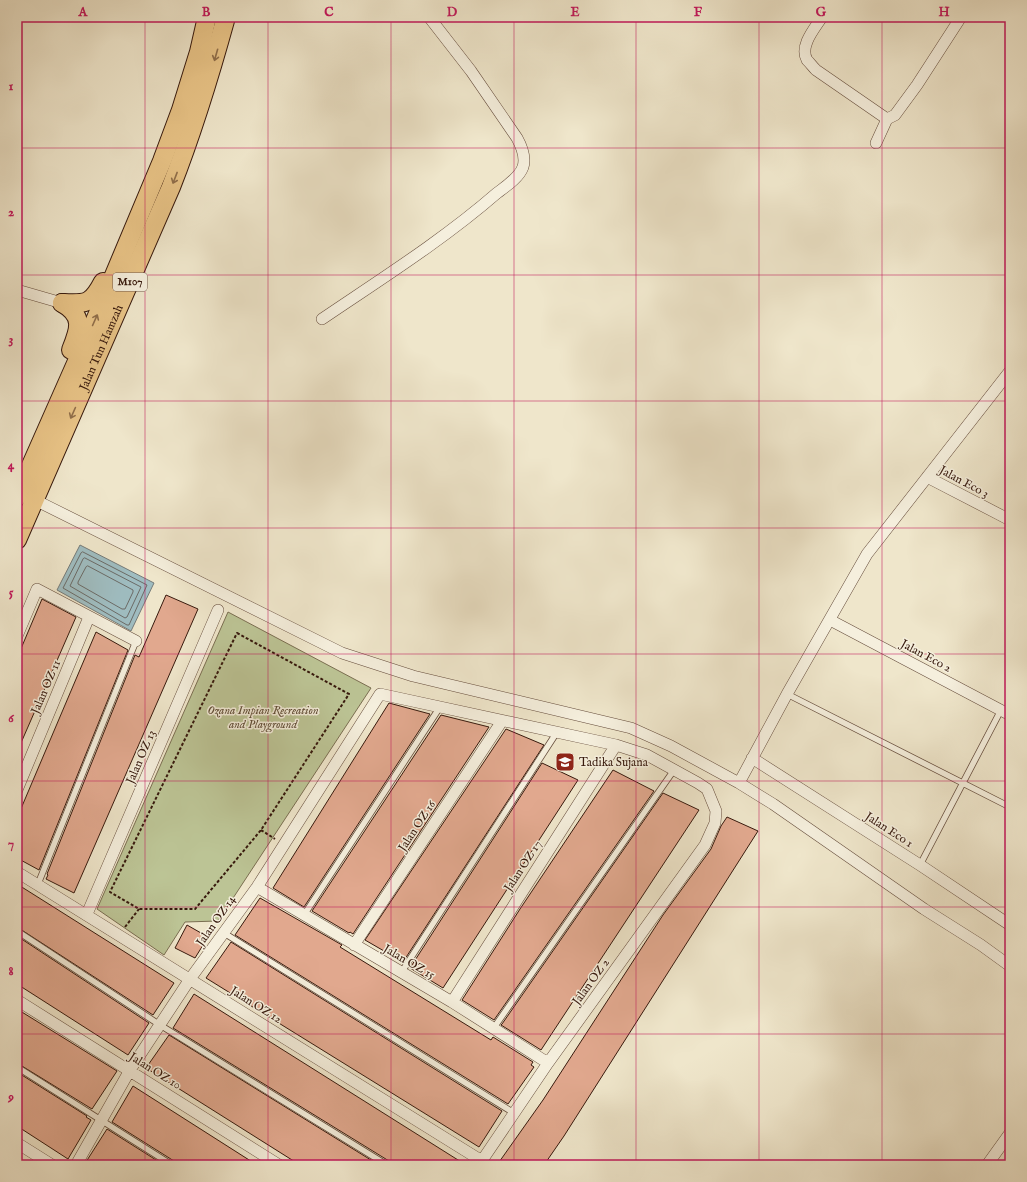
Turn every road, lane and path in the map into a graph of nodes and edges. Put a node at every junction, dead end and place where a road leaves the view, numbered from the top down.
1 (200, 17) edge
2 (207, 17) edge
3 (226, 17) edge
4 (429, 17) edge
5 (822, 17) edge
6 (961, 17) edge
7 (181, 110) junction
8 (887, 119) junction
9 (876, 143) dead end
10 (150, 190) junction
11 (17, 290) edge
12 (62, 304) junction
13 (322, 319) dead end
14 (1010, 371) edge
15 (26, 475) junction
16 (927, 477) junction
17 (17, 496) edge
18 (35, 500) junction
19 (1010, 520) edge
20 (17, 540) edge
21 (218, 610) dead end
22 (89, 617) junction
23 (830, 620) junction
24 (17, 636) edge
25 (136, 641) joint
26 (787, 694) junction
27 (440, 707) junction
28 (1005, 712) edge
29 (502, 721) junction
30 (557, 732) junction
31 (616, 745) junction
32 (752, 758) junction
33 (674, 770) junction
34 (739, 783) junction
35 (962, 783) junction
36 (17, 790) edge
37 (1010, 807) edge
38 (261, 830) junction
39 (284, 844) junction
40 (920, 865) junction
41 (17, 872) edge
42 (38, 884) junction
43 (257, 886) junction
44 (139, 909) junction
45 (87, 914) junction
46 (304, 915) junction
47 (1010, 925) edge
48 (17, 932) edge
49 (224, 933) junction
50 (119, 935) junction
51 (354, 945) junction
52 (1010, 966) edge
53 (401, 973) junction
54 (190, 979) junction
55 (17, 1000) edge
56 (452, 1002) junction
57 (160, 1025) junction
58 (493, 1029) junction
59 (548, 1063) junction
60 (17, 1067) edge
61 (130, 1070) junction
62 (514, 1113) junction
63 (101, 1120) junction
64 (1010, 1132) edge
65 (17, 1143) edge
66 (481, 1163) edge
67 (52, 1165) edge
68 (76, 1165) edge
69 (172, 1165) edge
70 (279, 1165) edge
71 (387, 1165) edge
72 (987, 1165) edge

1 - 7 main road
2 - 7 main road, Jalan Tun Hamzah / M107
3 -> 18 main road, Jalan Tun Hamzah / M107
4 - 13 street
5 - 8 street
6 - 8 street
7 - 10 main road, Jalan Tun Hamzah / M107
8 - 9 street
10 - 12 main road
15 -> 10 main road, Jalan Tun Hamzah / M107
11 - 12 street
12 - 15 main road
14 - 16 street
15 - 17 main road, Jalan Tun Hamzah / M107
16 - 19 street, Jalan Eco 3
16 - 23 street
18 - 20 main road, Jalan Tun Hamzah / M107
18 - 34 street
21 - 45 street, Jalan OZ 13
22 - 24 street
22 - 25 street
22 - 36 street, Jalan OZ 11
23 - 26 street
23 - 28 street, Jalan Eco 2
25 - 42 lane
26 - 32 street
26 - 35 lane
27 - 29 street
27 - 39 street, Jalan OZ 14
27 - 46 lane
28 - 35 lane
29 - 30 street
29 - 51 street, Jalan OZ 16
30 - 31 street
30 - 53 lane
31 - 33 street
31 - 56 street, Jalan OZ 17
32 - 34 street
32 - 40 street, Jalan Eco 1
33 - 58 lane
33 - 59 street, Jalan OZ 2
34 - 52 street
35 - 37 lane
35 - 40 lane
38 - 39 path
38 - 44 path
38 - 44 path
39 - 43 street, Jalan OZ 14
40 - 47 street, Jalan Eco 1
41 - 42 street, Jalan OZ 12
42 - 45 street, Jalan OZ 12
43 - 46 street, Jalan OZ 15
43 - 49 street, Jalan OZ 14
44 - 50 path
45 - 50 street, Jalan OZ 12
46 - 51 street, Jalan OZ 15
48 - 57 lane
49 - 54 street, Jalan OZ 14
49 - 62 lane
50 - 54 street, Jalan OZ 12
51 - 53 street, Jalan OZ 15
53 - 56 street, Jalan OZ 15
54 - 57 street, Jalan OZ 14
54 - 66 street, Jalan OZ 12
55 - 61 street, Jalan OZ 10
56 - 58 street, Jalan OZ 15
57 - 61 street, Jalan OZ 14
57 - 71 lane
58 - 59 street, Jalan OZ 15
59 - 62 street, Jalan OZ 2
60 - 63 lane
61 - 63 street, Jalan OZ 14
61 - 70 street, Jalan OZ 10
62 - 66 street, Jalan OZ 2
63 - 68 street, Jalan OZ 14
63 - 69 lane
64 - 72 street
65 - 67 street

